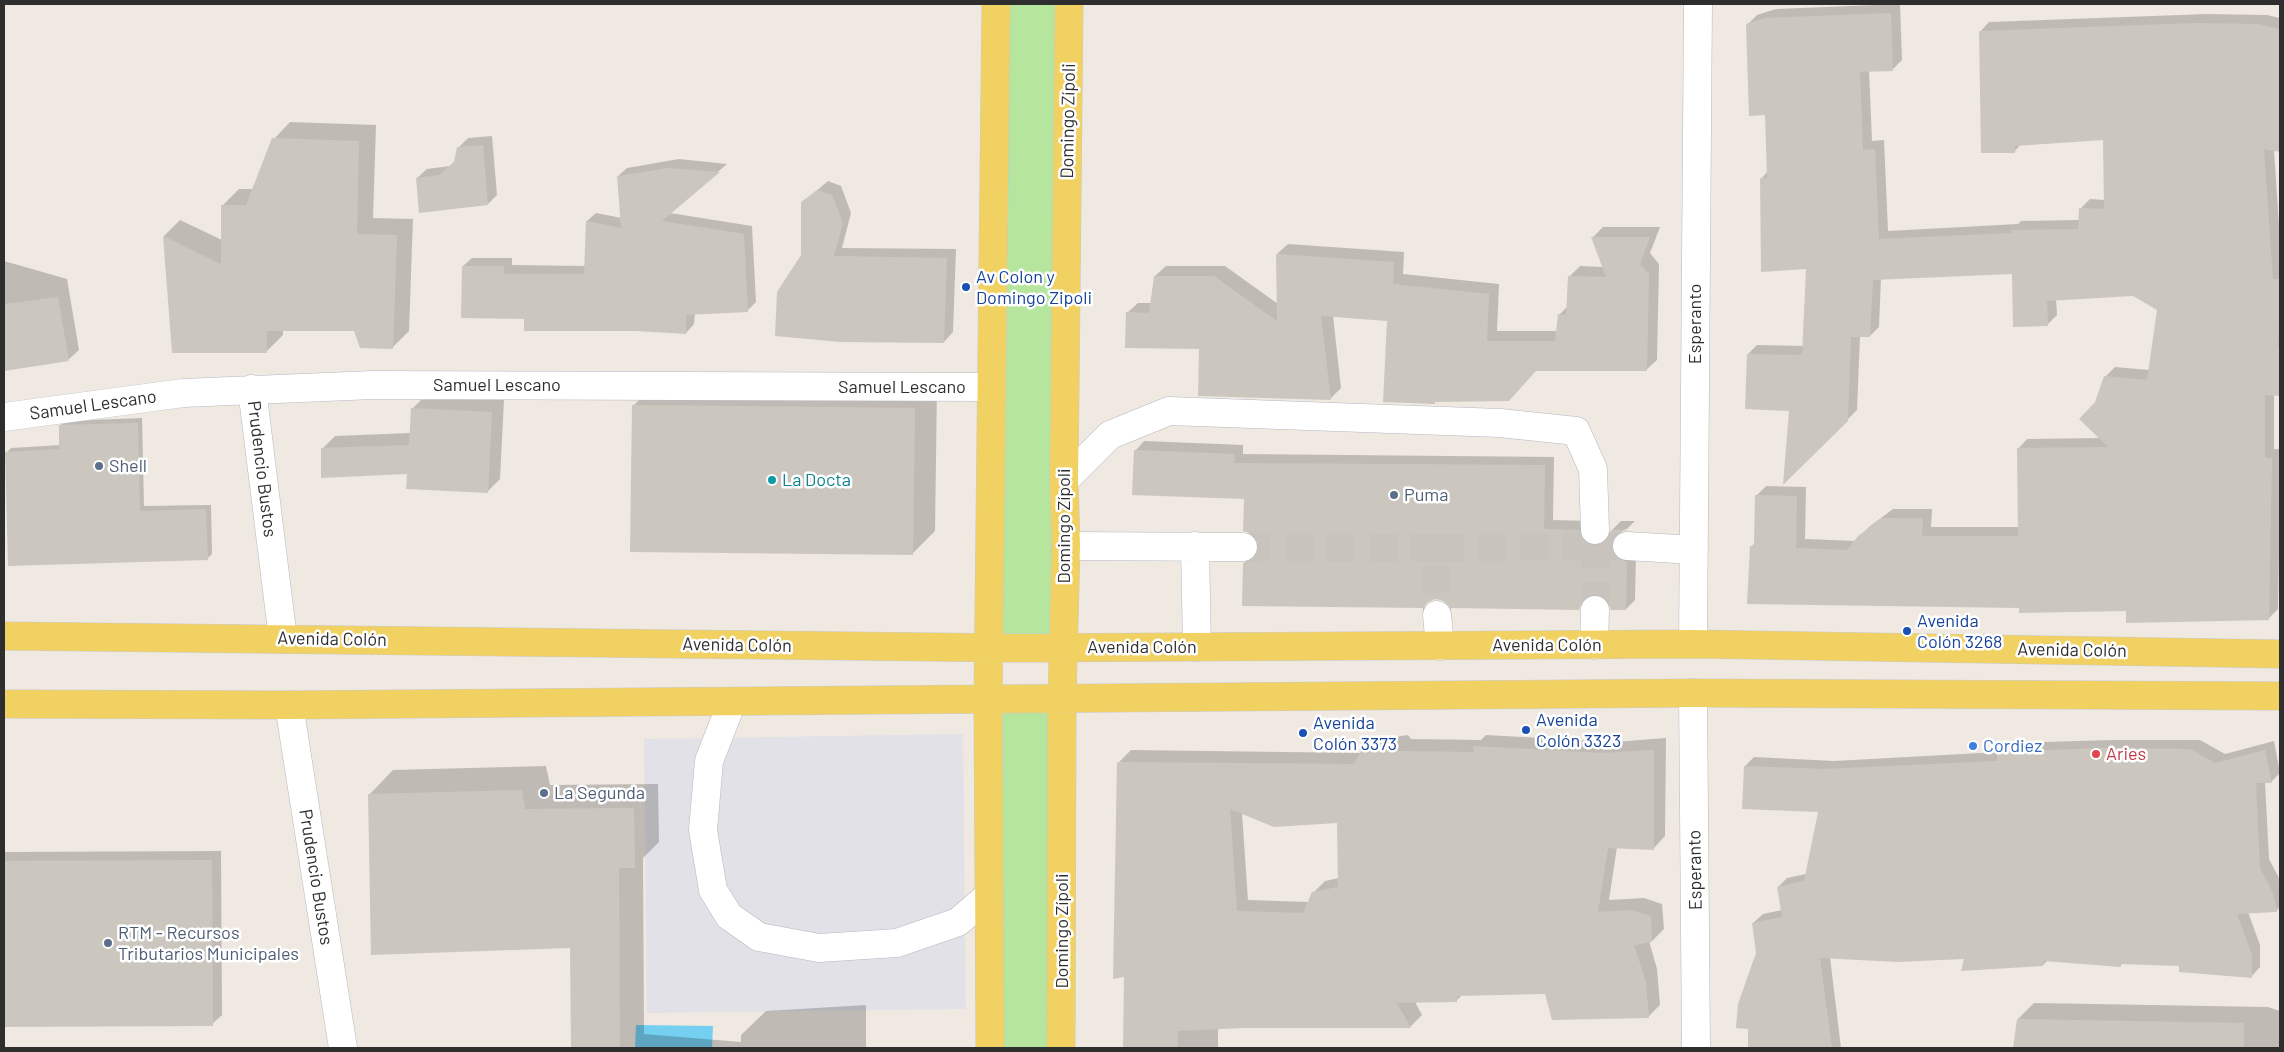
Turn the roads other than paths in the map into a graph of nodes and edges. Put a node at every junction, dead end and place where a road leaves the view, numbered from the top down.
1 (996, 4) edge
2 (1069, 4) edge
3 (1698, 4) edge
4 (991, 387) junction
5 (252, 389) junction
6 (4, 416) edge
7 (1064, 481) junction
8 (1595, 530) tunnel mouth
9 (1066, 546) junction
10 (1195, 546) junction
11 (1627, 546) tunnel mouth
12 (1243, 547) tunnel mouth
13 (1694, 550) junction
14 (1595, 610) tunnel mouth
15 (1436, 615) tunnel mouth
16 (4, 636) edge
17 (282, 638) junction
18 (1693, 644) junction
19 (1594, 645) junction
20 (1440, 646) junction
21 (1197, 647) junction
22 (989, 648) junction
23 (1062, 648) junction
24 (2280, 654) edge
25 (1693, 693) junction
26 (2280, 696) edge
27 (1062, 699) junction
28 (988, 700) junction
29 (732, 702) junction
30 (4, 704) edge
31 (289, 705) junction
32 (989, 896) junction
33 (343, 1048) edge
34 (990, 1048) edge
35 (1061, 1048) edge
36 (1696, 1048) edge

1 - 4 main road
2 - 7 main road, Domingo Zípoli
3 - 13 street, Esperanto
4 - 5 street, Samuel Lescano
4 - 22 main road
5 - 6 street, Samuel Lescano
5 - 17 street, Prudencio Bustos
7 - 8 street
7 - 9 main road, Domingo Zípoli
9 - 10 street
9 - 23 main road, Domingo Zípoli
10 - 12 street
10 - 21 street
11 - 13 street
13 - 18 street, Esperanto
14 - 19 street
15 - 20 street
16 - 17 main road, Avenida Colón
17 - 22 main road, Avenida Colón
18 - 19 main road, Avenida Colón
18 - 24 main road, Avenida Colón
19 - 20 main road, Avenida Colón
20 - 21 main road, Avenida Colón
21 - 23 main road, Avenida Colón
22 - 23 main road, Avenida Colón
22 - 28 main road
23 - 27 main road, Domingo Zípoli
25 - 26 main road
25 - 27 main road
25 - 36 street, Esperanto
27 - 28 main road
27 - 35 main road, Domingo Zípoli
28 - 29 main road
28 - 32 main road
29 - 31 main road
29 - 32 street
30 - 31 main road
31 - 33 street, Prudencio Bustos
32 - 34 main road

